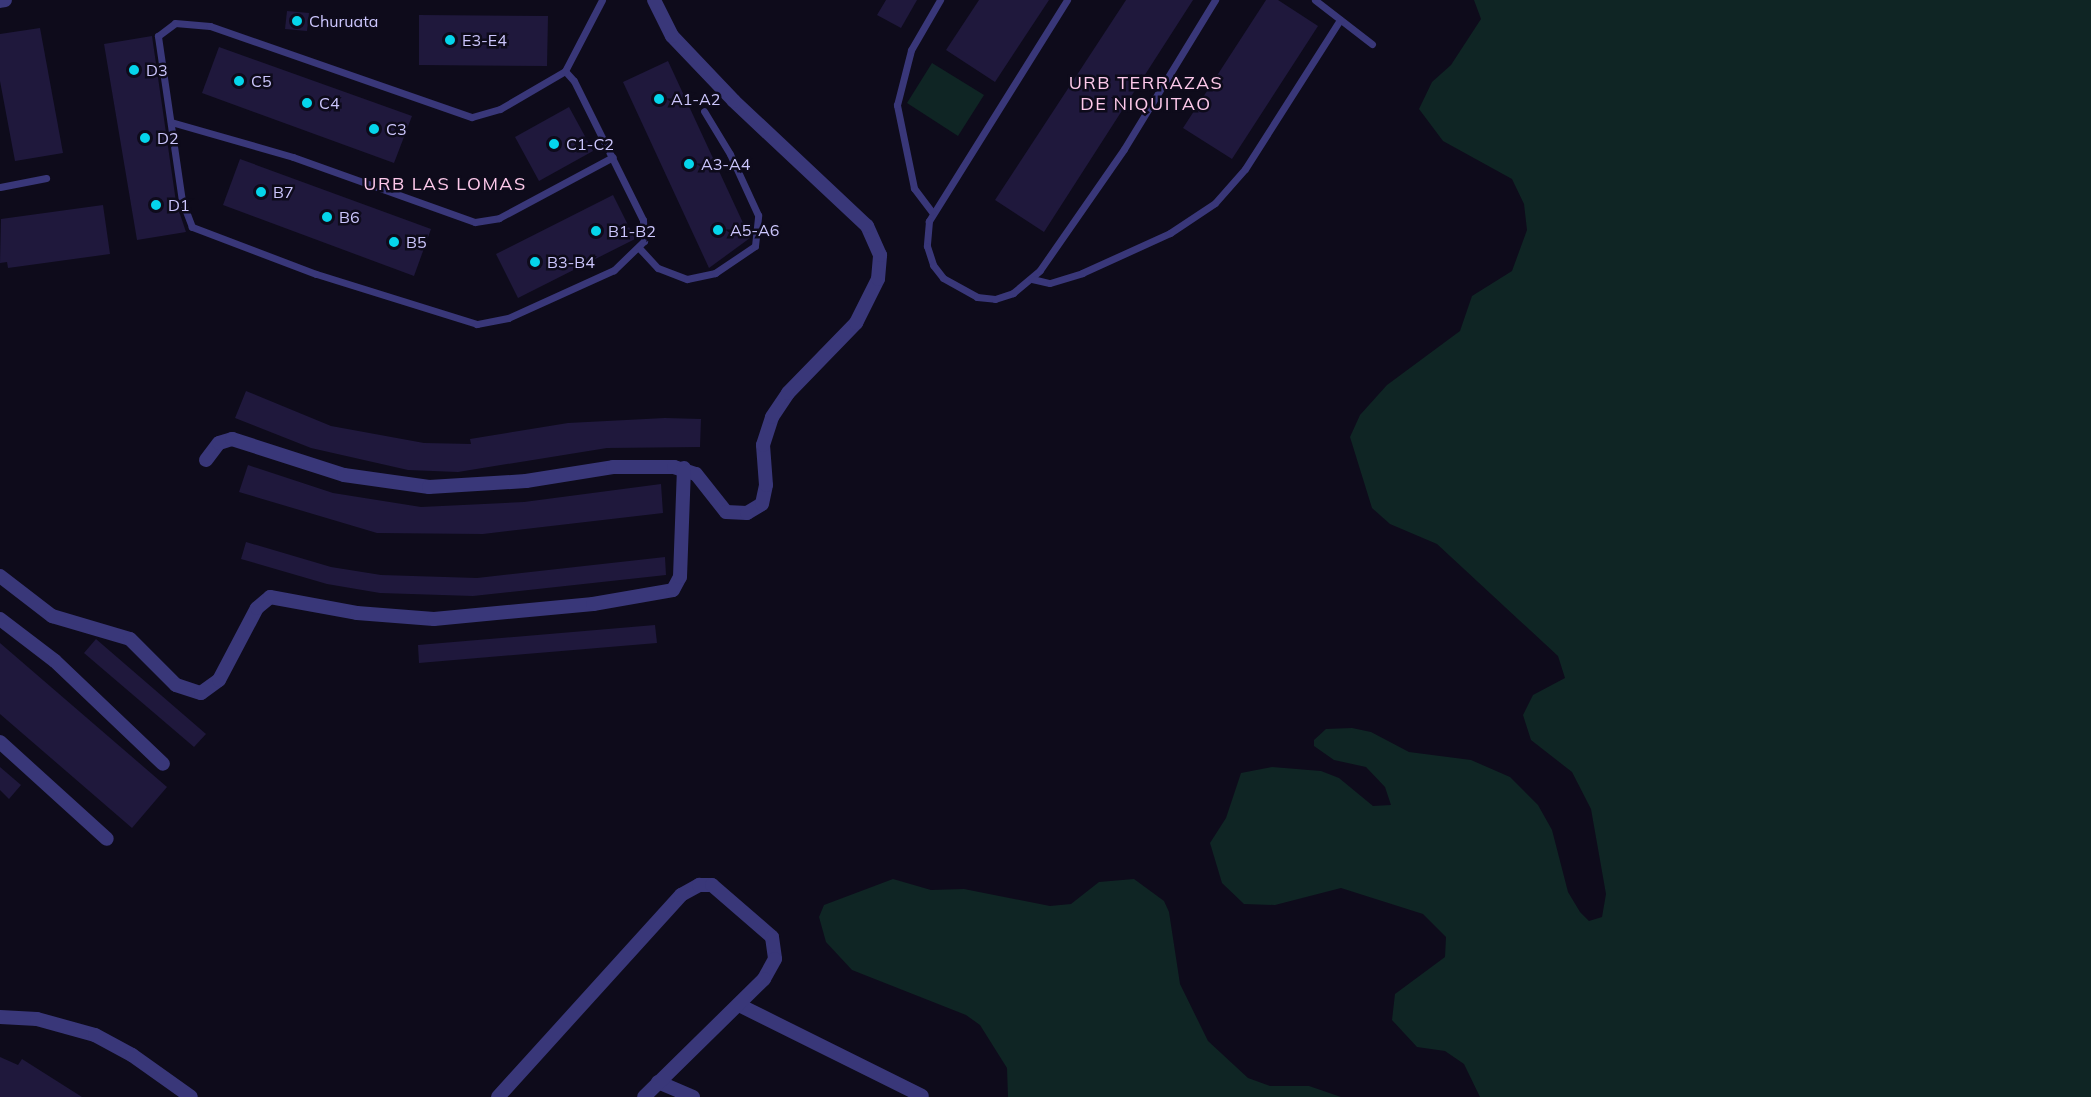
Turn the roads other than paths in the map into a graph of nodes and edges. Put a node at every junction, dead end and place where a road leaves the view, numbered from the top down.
1 (5, 0) edge
2 (602, 0) edge
3 (654, 0) edge
4 (940, 0) edge
5 (1067, 0) edge
6 (1215, 0) edge
7 (1315, 0) edge
8 (0, 1) edge
9 (1340, 20) junction
10 (1372, 44) dead end
11 (565, 71) junction
12 (704, 111) dead end
13 (171, 122) junction
14 (613, 157) junction
15 (46, 178) dead end
16 (0, 187) edge
17 (932, 212) junction
18 (640, 249) junction
19 (1032, 279) junction
20 (206, 460) dead end
21 (684, 468) junction
22 (0, 576) edge
23 (0, 619) edge
24 (0, 742) edge
25 (163, 764) dead end
26 (107, 839) dead end
27 (739, 1005) junction
28 (0, 1017) edge
29 (658, 1082) junction
30 (922, 1096) edge
31 (191, 1097) edge
32 (498, 1097) edge
33 (644, 1097) edge
34 (693, 1097) edge

1 - 8 street
2 - 11 lane
3 - 21 street
4 - 17 lane
5 - 17 lane
6 - 19 lane
7 - 9 lane
9 - 10 lane
9 - 19 lane
11 - 13 lane
11 - 14 lane
12 - 18 lane
13 - 14 lane
13 - 18 lane
14 - 18 lane
15 - 16 lane
17 - 19 lane
20 - 21 street
21 - 22 street
23 - 25 street
24 - 26 street
27 - 29 street
27 - 30 street
27 - 32 street
28 - 31 street
29 - 33 street
29 - 34 street

